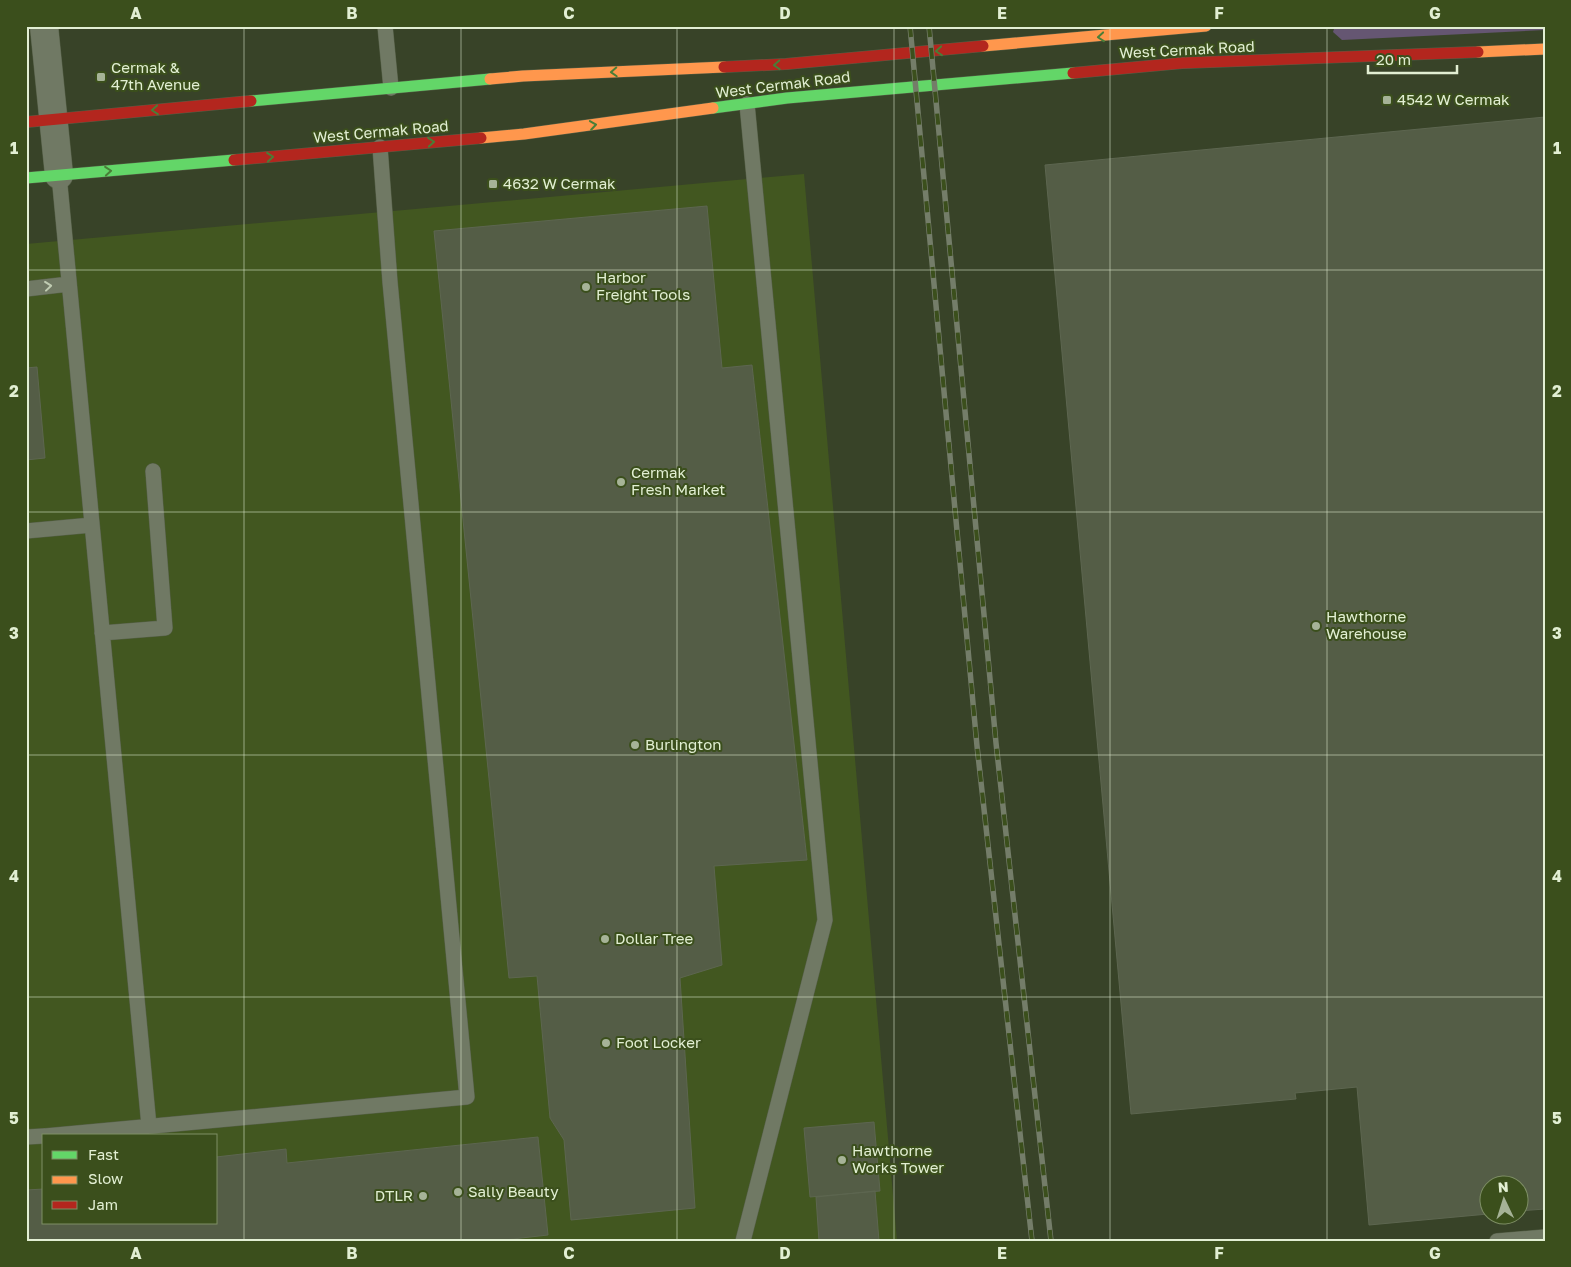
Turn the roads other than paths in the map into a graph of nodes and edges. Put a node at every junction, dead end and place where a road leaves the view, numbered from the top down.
1 (44, 26) edge
2 (385, 26) edge
3 (1206, 26) edge
4 (1545, 49) edge
5 (391, 88) junction
6 (747, 104) junction
7 (53, 120) junction
8 (26, 122) edge
9 (380, 147) junction
10 (59, 175) junction
11 (26, 178) edge
12 (69, 284) junction
13 (26, 288) edge
14 (153, 471) dead end
15 (92, 525) junction
16 (26, 531) edge
17 (102, 633) junction
18 (149, 1126) junction
19 (65, 1134) edge
20 (42, 1136) edge
21 (26, 1137) edge
22 (1545, 1237) edge
23 (743, 1241) edge
24 (1497, 1241) edge

1 - 7 street
2 - 5 lane
3 -> 5 main road, West Cermak Road
4 - 6 main road, West Cermak Road
5 -> 7 main road, West Cermak Road
9 -> 6 main road, West Cermak Road
6 - 23 lane
7 - 8 main road, West Cermak Road
7 - 10 street
10 -> 9 main road, West Cermak Road
9 - 18 lane
10 - 11 main road, West Cermak Road
10 - 12 lane
13 -> 12 lane
12 - 15 lane
14 - 17 lane
15 - 16 lane
15 - 17 lane
17 - 18 lane
18 - 19 lane
20 - 21 lane
22 - 24 lane

